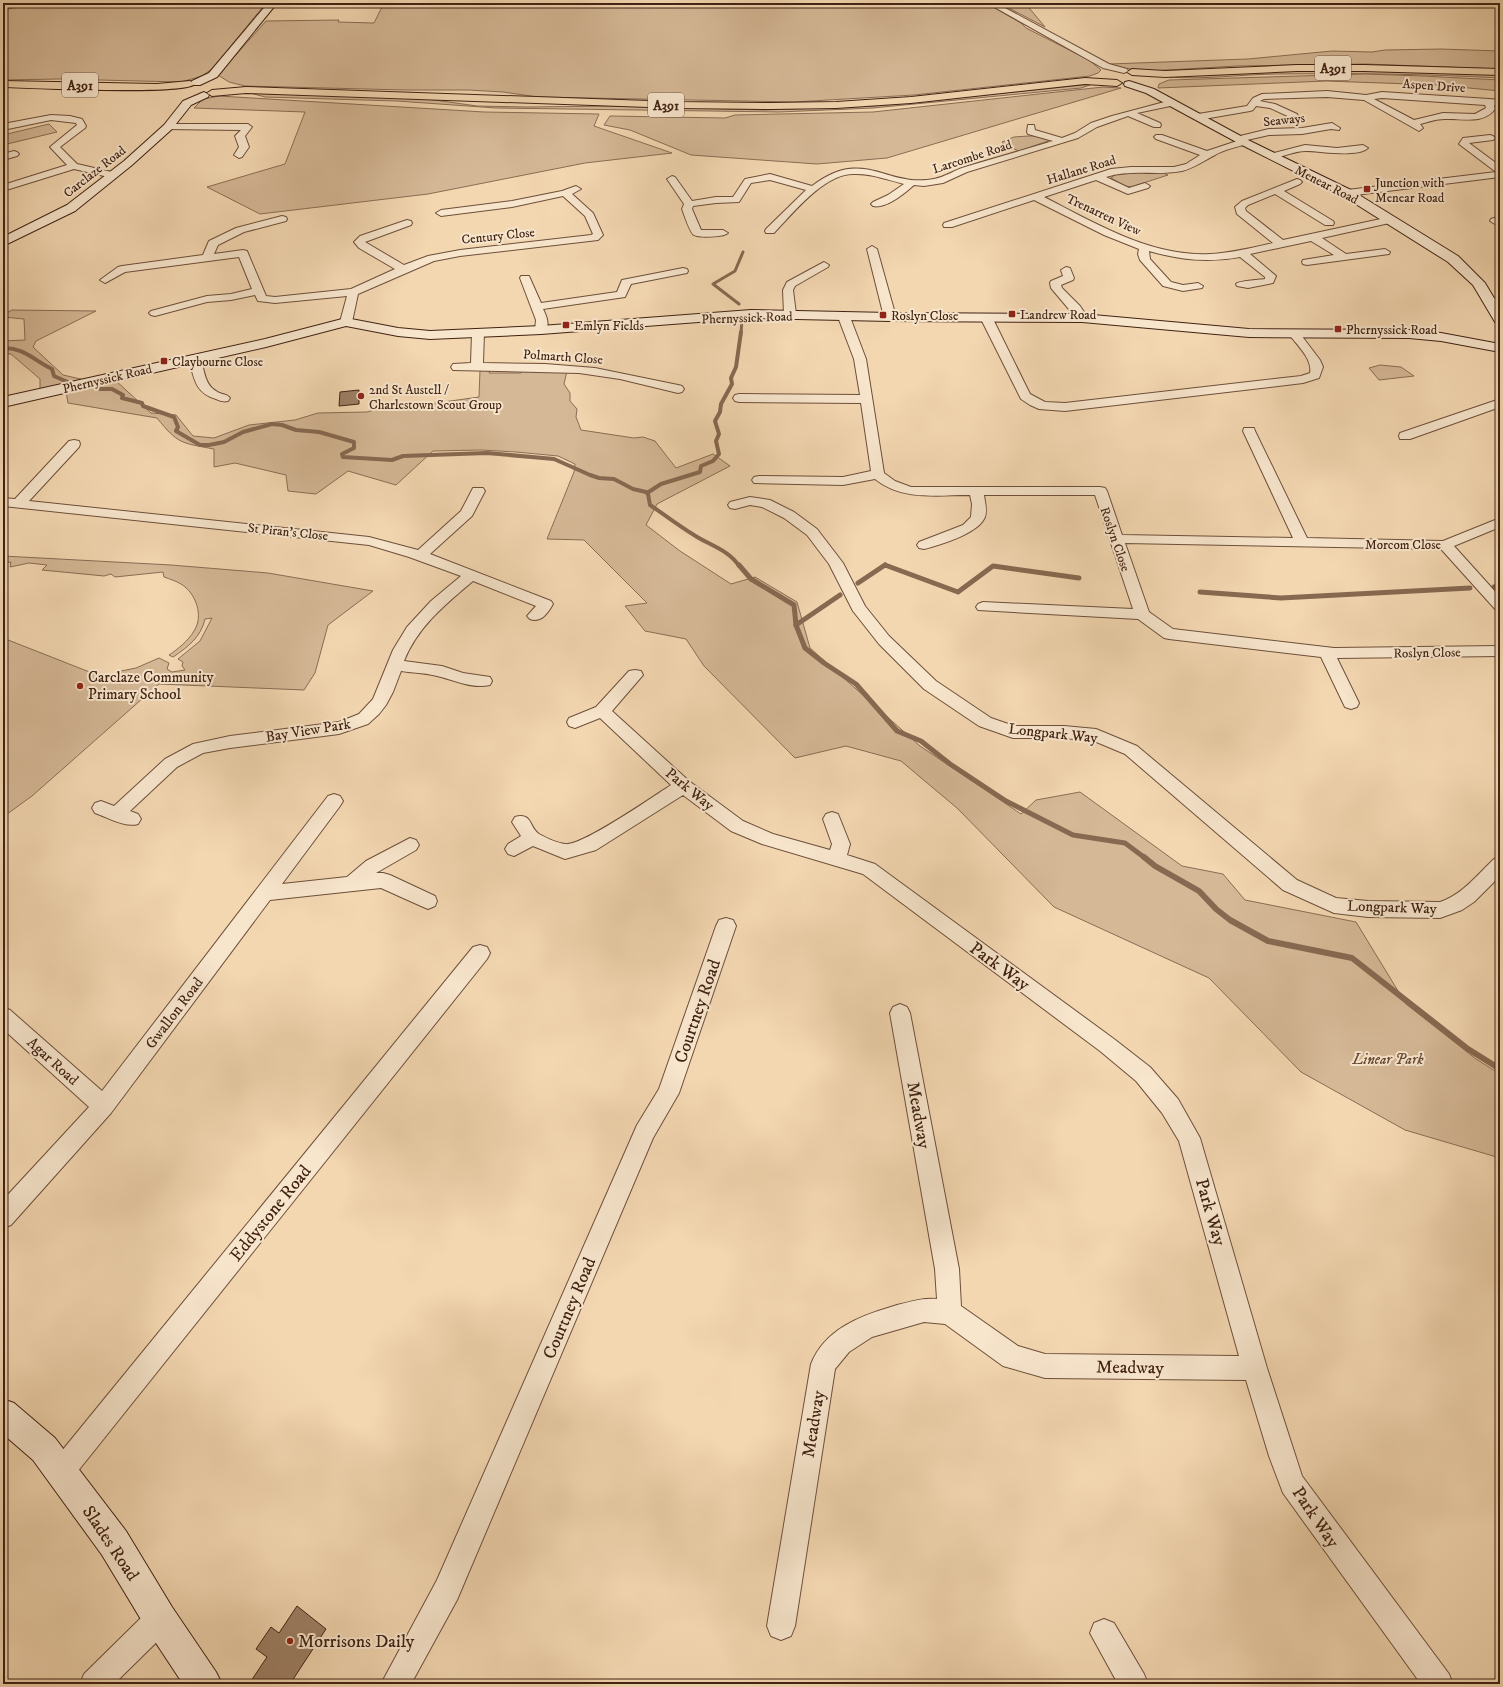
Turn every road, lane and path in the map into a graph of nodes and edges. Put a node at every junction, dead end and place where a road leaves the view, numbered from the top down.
1 (273, 3) edge
2 (991, 3) edge
3 (1108, 72) junction
4 (1128, 72) junction
5 (1500, 72) edge
6 (1165, 74) junction
7 (216, 81) junction
8 (1085, 82) junction
9 (193, 83) junction
10 (1117, 83) junction
11 (3, 84) edge
12 (1129, 84) joint
13 (1146, 84) junction
14 (157, 87) junction
15 (246, 90) junction
16 (208, 94) junction
17 (184, 96) junction
18 (1366, 98) junction
19 (1489, 102) junction
20 (1172, 103) junction
21 (1255, 103) junction
22 (1500, 103) edge
23 (1131, 114) junction
24 (1294, 116) dead end
25 (1198, 118) junction
26 (1155, 123) dead end
27 (1332, 125) dead end
28 (168, 126) junction
29 (3, 127) edge
30 (1019, 134) dead end
31 (1159, 137) dead end
32 (1490, 138) dead end
33 (1061, 140) junction
34 (1241, 141) junction
35 (1363, 148) dead end
36 (14, 154) dead end
37 (239, 155) dead end
38 (1209, 155) junction
39 (1273, 156) junction
40 (3, 157) edge
41 (73, 166) junction
42 (1500, 170) edge
43 (1500, 174) edge
44 (113, 175) junction
45 (1096, 176) junction
46 (1479, 176) junction
47 (672, 178) dead end
48 (912, 182) junction
49 (1297, 182) dead end
50 (1493, 183) dead end
51 (1145, 186) dead end
52 (3, 188) edge
53 (577, 188) dead end
54 (813, 189) junction
55 (1277, 191) junction
56 (1347, 192) junction
57 (566, 193) junction
58 (1034, 196) junction
59 (886, 203) dead end
60 (689, 204) junction
61 (1310, 210) junction
62 (1299, 212) dead end
63 (441, 213) dead end
64 (282, 219) dead end
65 (1390, 220) junction
66 (1329, 222) dead end
67 (407, 223) dead end
68 (948, 225) dead end
69 (770, 231) dead end
70 (723, 233) dead end
71 (1314, 238) junction
72 (3, 242) edge
73 (1282, 244) junction
74 (1146, 247) junction
75 (872, 249) dead end
76 (1385, 252) dead end
77 (1243, 254) junction
78 (208, 257) junction
79 (1344, 258) junction
80 (1308, 262) dead end
81 (824, 265) dead end
82 (403, 269) junction
83 (1066, 270) dead end
84 (683, 271) dead end
85 (525, 278) dead end
86 (105, 280) dead end
87 (1241, 284) dead end
88 (1198, 286) dead end
89 (258, 291) junction
90 (353, 292) junction
91 (1495, 301) edge
92 (536, 307) junction
93 (155, 313) dead end
94 (790, 314) junction
95 (844, 316) junction
96 (890, 317) junction
97 (986, 317) junction
98 (1082, 318) junction
99 (1500, 319) edge
100 (346, 322) junction
101 (542, 330) junction
102 (478, 333) junction
103 (1294, 333) junction
104 (1500, 348) edge
105 (195, 359) junction
106 (477, 367) junction
107 (457, 368) dead end
108 (678, 389) dead end
109 (224, 398) dead end
110 (739, 398) dead end
111 (867, 399) junction
112 (3, 402) edge
113 (1500, 403) edge
114 (1249, 431) dead end
115 (1406, 436) dead end
116 (60, 443) dead end
117 (74, 444) junction
118 (89, 446) dead end
119 (878, 474) junction
120 (759, 480) dead end
121 (478, 489) dead end
122 (976, 491) junction
123 (744, 499) dead end
124 (3, 502) edge
125 (18, 504) junction
126 (1500, 522) edge
127 (1116, 540) junction
128 (1302, 543) junction
129 (924, 545) dead end
130 (1445, 546) junction
131 (420, 556) junction
132 (471, 575) junction
133 (1500, 606) edge
134 (983, 607) dead end
135 (1142, 614) junction
136 (535, 616) dead end
137 (1327, 652) junction
138 (1498, 654) edge
139 (395, 665) junction
140 (635, 675) dead end
141 (484, 681) dead end
142 (1351, 703) dead end
143 (602, 711) junction
144 (575, 722) dead end
145 (683, 786) junction
146 (334, 801) dead end
147 (117, 813) dead end
148 (832, 819) dead end
149 (520, 822) dead end
150 (532, 838) junction
151 (410, 845) dead end
152 (514, 849) dead end
153 (837, 860) junction
154 (1500, 864) edge
155 (352, 883) junction
156 (264, 893) junction
157 (428, 901) dead end
158 (726, 926) dead end
159 (480, 953) dead end
160 (900, 1013) dead end
161 (3, 1016) edge
162 (104, 1106) junction
163 (3, 1217) edge
164 (949, 1312) junction
165 (1255, 1368) junction
166 (3, 1414) edge
167 (61, 1472) junction
168 (160, 1619) junction
169 (781, 1626) dead end
170 (1104, 1633) dead end
171 (94, 1684) edge
172 (204, 1684) edge
173 (395, 1684) edge
174 (1134, 1684) edge
175 (1439, 1684) edge

1 - 7 street
2 - 3 street
3 - 4 highway
3 - 8 highway, A391
3 - 10 highway
4 - 6 highway, A391
4 - 13 highway
5 - 6 highway, A391
6 - 13 highway, A391
7 - 9 highway
7 - 15 highway, A391
7 - 16 highway
8 - 10 highway, A391
8 - 15 highway, A391
9 - 14 highway, A391
9 - 17 highway
10 - 12 highway
11 - 14 highway, A391
12 - 13 street, Menear Road
13 - 20 street, Menear Road
14 - 17 highway, A391
15 - 16 highway, A391
16 - 17 street, Carclaze Road
17 - 28 street, Carclaze Road
18 - 19 street, Aspen Drive
18 - 19 street
18 - 21 street
19 - 22 street, Aspen Drive
20 - 23 street, Larcombe Road
20 - 25 street, Menear Road
21 - 24 street
21 - 25 street
23 - 26 street
23 - 33 street, Larcombe Road
25 - 34 street, Menear Road
27 - 34 street, Seaways
28 - 37 street
28 - 44 street, Carclaze Road
29 - 41 street
30 - 33 street
31 - 38 street
32 - 42 street
33 - 48 street, Larcombe Road
34 - 38 street, Hallane Road
34 - 39 street, Menear Road
35 - 39 street
36 - 40 street
38 - 45 street, Hallane Road
39 - 56 street, Menear Road
41 - 44 street
41 - 52 street
43 - 46 street
44 - 72 street, Carclaze Road
45 - 51 street
45 - 58 street, Hallane Road
46 - 50 street
46 - 56 street
47 - 60 street
48 - 54 street, Larcombe Road
48 - 59 street
49 - 55 street
53 - 57 street, Century Close
54 - 60 street
54 - 69 street, Larcombe Road
55 - 61 street
55 - 73 street
56 - 65 street, Menear Road
57 - 63 street, Century Close
57 - 82 street, Century Close
58 - 68 street, Hallane Road
58 - 74 street, Trenarren View
60 - 70 street
61 - 62 street
61 - 66 street
64 - 78 street
65 - 71 street, Trenarren View
65 - 91 street, Menear Road
67 - 82 street
71 - 73 street, Trenarren View
71 - 79 street
73 - 77 street, Trenarren View
74 - 77 street, Trenarren View
74 - 88 street
75 - 96 street
76 - 79 street
77 - 87 street
78 - 86 street
78 - 89 street
79 - 80 street
81 - 94 street
82 - 90 street, Century Close
83 - 98 street
84 - 92 street
85 - 92 street
89 - 90 street, Century Close
89 - 93 street
90 - 100 street
91 - 99 street, Menear Road
92 - 101 street
94 - 95 street, Phernyssick Road
94 - 101 street, Phernyssick Road
95 - 96 street, Phernyssick Road
95 - 111 street
96 - 97 street, Phernyssick Road
97 - 98 street, Phernyssick Road
97 - 103 street
98 - 103 street, Phernyssick Road
100 - 102 street, Phernyssick Road
100 - 105 street, Phernyssick Road
101 - 102 street, Phernyssick Road
102 - 106 street
103 - 104 street, Phernyssick Road
105 - 109 street
105 - 112 street, Phernyssick Road
106 - 107 street, Polmarth Close
106 - 108 street, Polmarth Close
110 - 111 street
111 - 119 street
113 - 115 street
114 - 128 street
116 - 117 street
117 - 118 street
117 - 125 street
119 - 120 street
119 - 122 street, Roslyn Close
121 - 131 street
122 - 127 street, Roslyn Close
122 - 129 street
123 - 154 street, Longpark Way
124 - 125 street, St Piran's Close
125 - 131 street, St Piran's Close
126 - 130 street, Morcom Close
127 - 128 street, Morcom Close
127 - 135 street, Roslyn Close
128 - 130 street, Morcom Close
130 - 133 street
131 - 132 street, St Piran's Close
132 - 136 street, St Piran's Close
132 - 139 street, Bay View Park
134 - 135 street
135 - 137 street, Roslyn Close
137 - 138 street, Roslyn Close
137 - 142 street
139 - 141 street
139 - 147 street, Bay View Park
140 - 143 street
143 - 144 street
143 - 145 street, Park Way
145 - 150 street
145 - 153 street, Park Way
146 - 156 street, Gwallon Road
148 - 153 street
149 - 150 street
150 - 152 street
151 - 155 street
153 - 165 street, Park Way
155 - 156 street
155 - 157 street
156 - 162 street, Gwallon Road
158 - 173 street, Courtney Road
159 - 167 street, Eddystone Road
160 - 164 street, Meadway
161 - 162 street, Agar Road
162 - 163 street, Gwallon Road
164 - 165 street, Meadway
164 - 169 street, Meadway
165 - 175 street, Park Way
166 - 167 street, Slades Road
167 - 168 street, Slades Road
168 - 171 street
168 - 172 street, Slades Road
170 - 174 street

